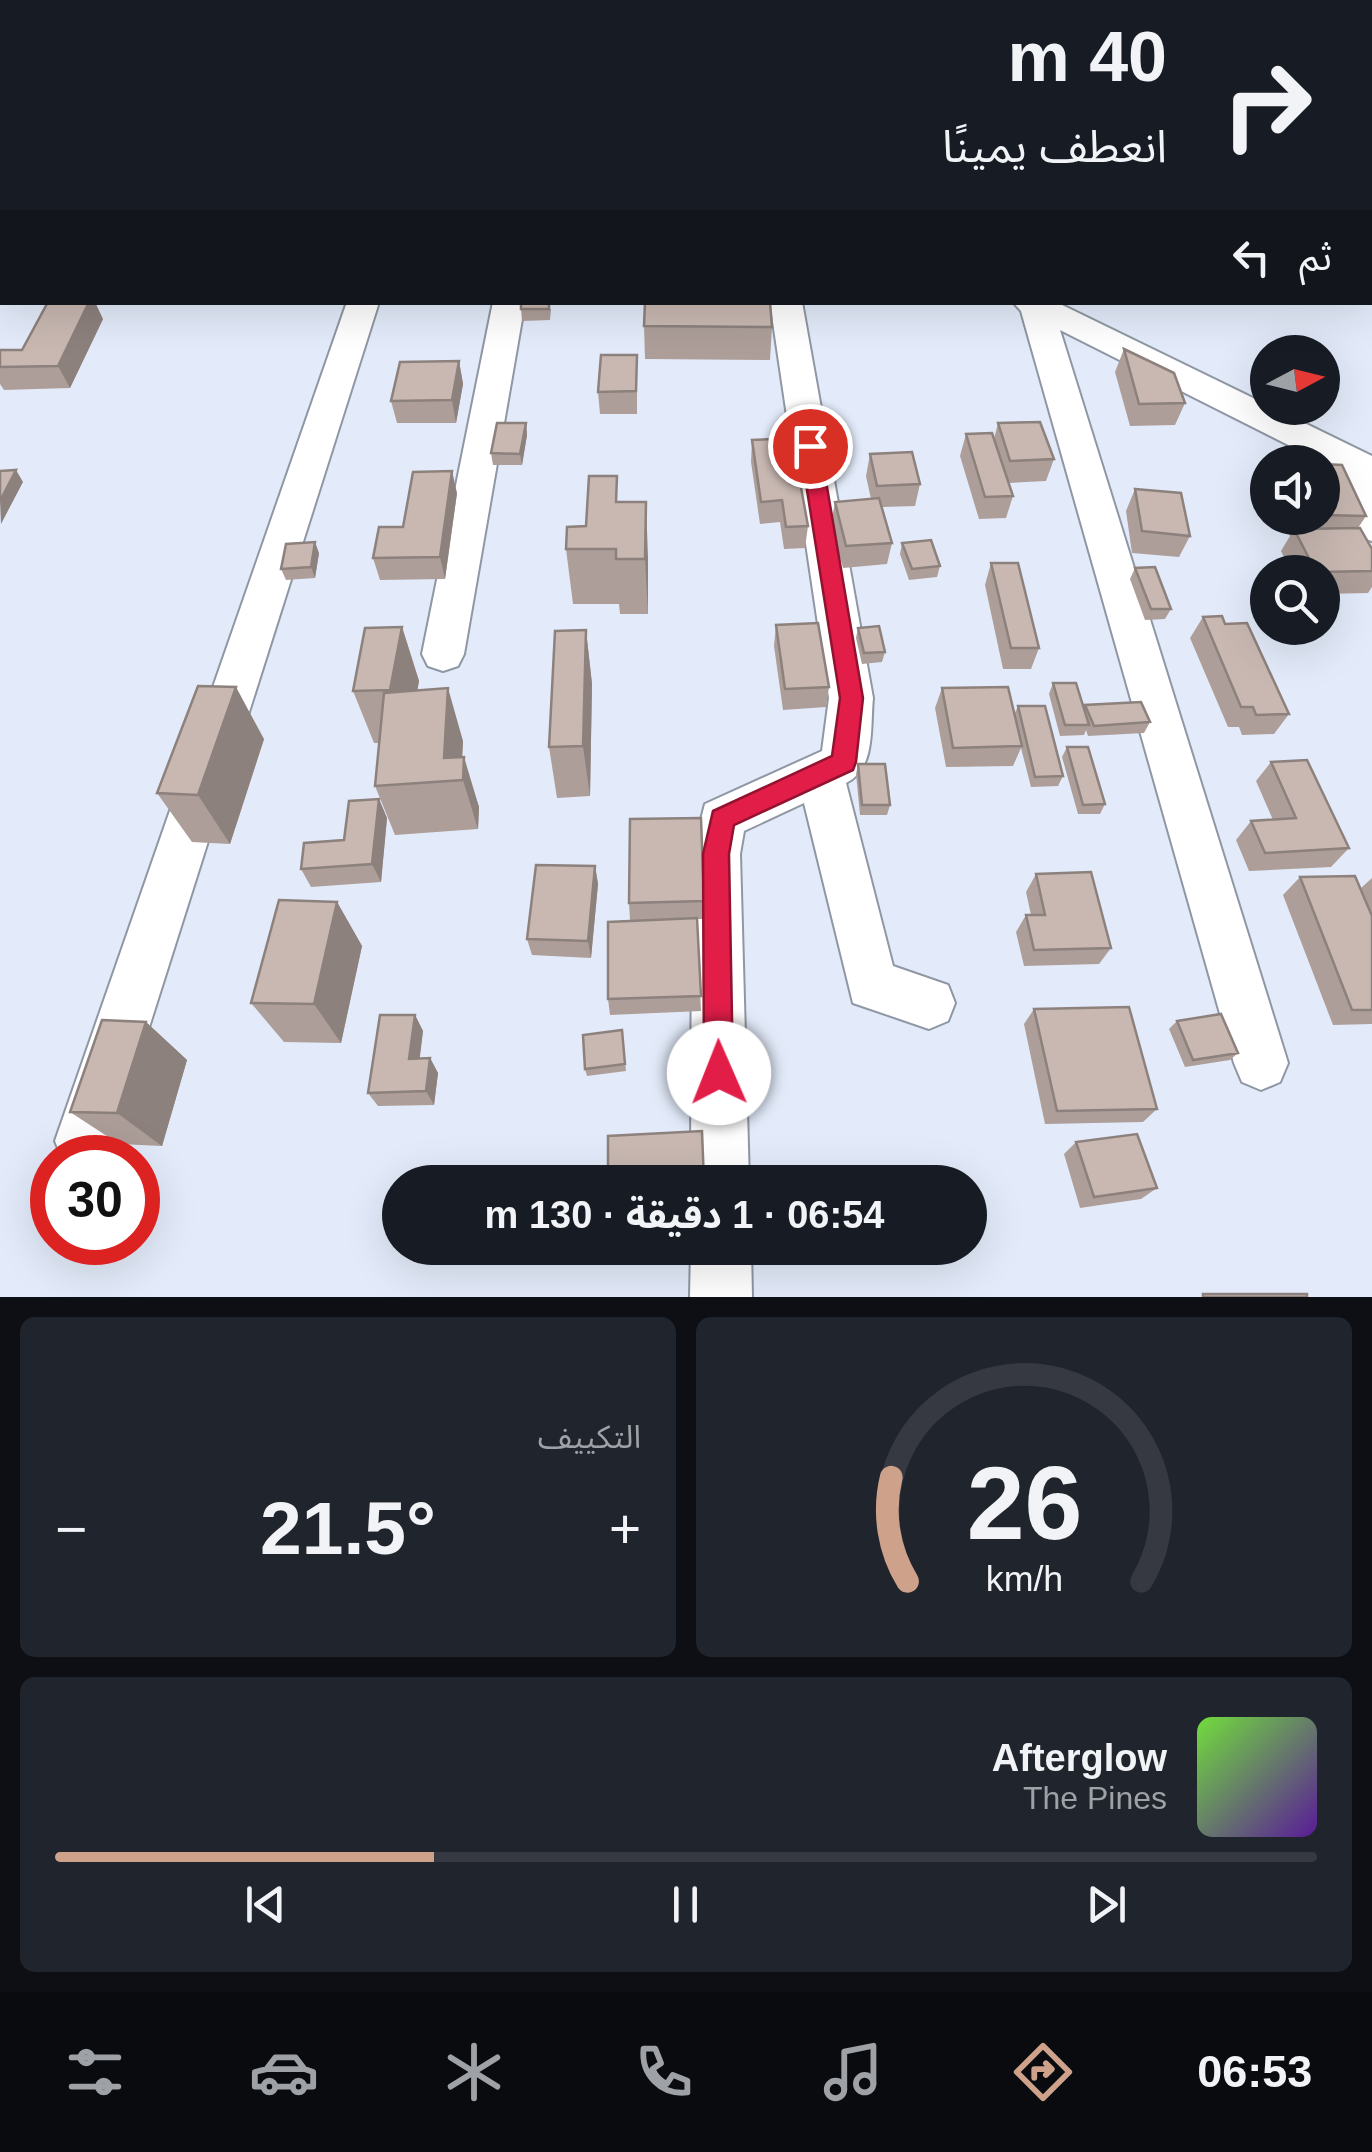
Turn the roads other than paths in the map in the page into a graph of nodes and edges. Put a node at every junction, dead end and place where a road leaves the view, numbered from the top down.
1 (362, 305) edge
2 (508, 305) edge
3 (786, 305) edge
4 (1032, 305) edge
5 (1034, 305) edge
6 (1318, 445) edge
7 (1340, 456) edge
8 (1340, 462) edge
9 (1372, 471) edge
10 (1372, 526) edge
11 (444, 654) dead end
12 (820, 773) junction
13 (929, 1003) dead end
14 (1261, 1063) dead end
15 (86, 1135) edge
16 (720, 1165) edge
17 (721, 1265) edge
18 (721, 1297) edge

1 - 15 street
2 - 11 street
3 - 12 street
4 - 14 street
5 - 6 street
7 - 9 street
8 - 10 street
12 - 13 street
12 - 16 street
17 - 18 street

